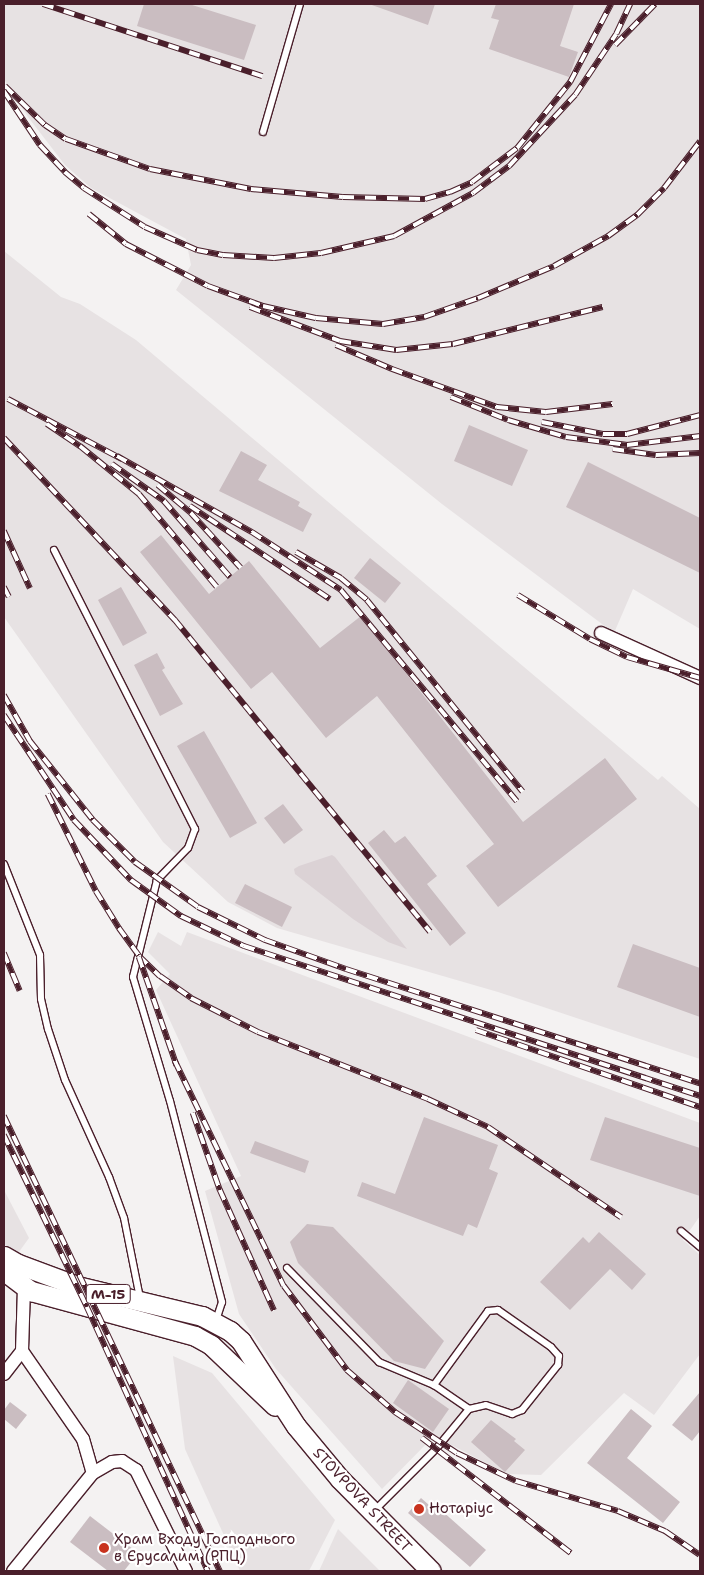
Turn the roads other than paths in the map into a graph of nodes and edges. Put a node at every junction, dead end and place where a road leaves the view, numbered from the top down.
1 (300, 4) edge
2 (263, 132) dead end
3 (54, 550) dead end
4 (601, 633) dead end
5 (700, 678) edge
6 (4, 864) edge
7 (681, 1231) dead end
8 (700, 1248) edge
9 (4, 1256) edge
10 (287, 1268) dead end
11 (4, 1271) edge
12 (24, 1288) junction
13 (140, 1302) junction
14 (215, 1322) junction
15 (22, 1351) junction
16 (4, 1374) edge
17 (434, 1385) junction
18 (469, 1409) junction
19 (296, 1426) junction
20 (93, 1472) junction
21 (372, 1514) junction
22 (13, 1571) edge
23 (186, 1571) edge
24 (431, 1571) edge

1 - 2 lane
3 - 14 lane
4 - 5 street
6 - 13 lane
7 - 8 lane
9 - 13 main road, STOVPOVA STREET / М-15
10 - 17 lane
11 - 12 main road, М-15
12 - 15 street
12 - 19 main road, STOVPOVA STREET / М-15
13 - 14 main road, STOVPOVA STREET / М-15
14 - 19 main road, STOVPOVA STREET / М-15
15 - 16 street
15 - 20 street
17 - 18 lane
17 - 18 lane
18 - 21 lane
19 - 21 main road, STOVPOVA STREET / М-15
20 - 22 street
20 - 23 street
21 - 24 main road, STOVPOVA STREET / М-15

